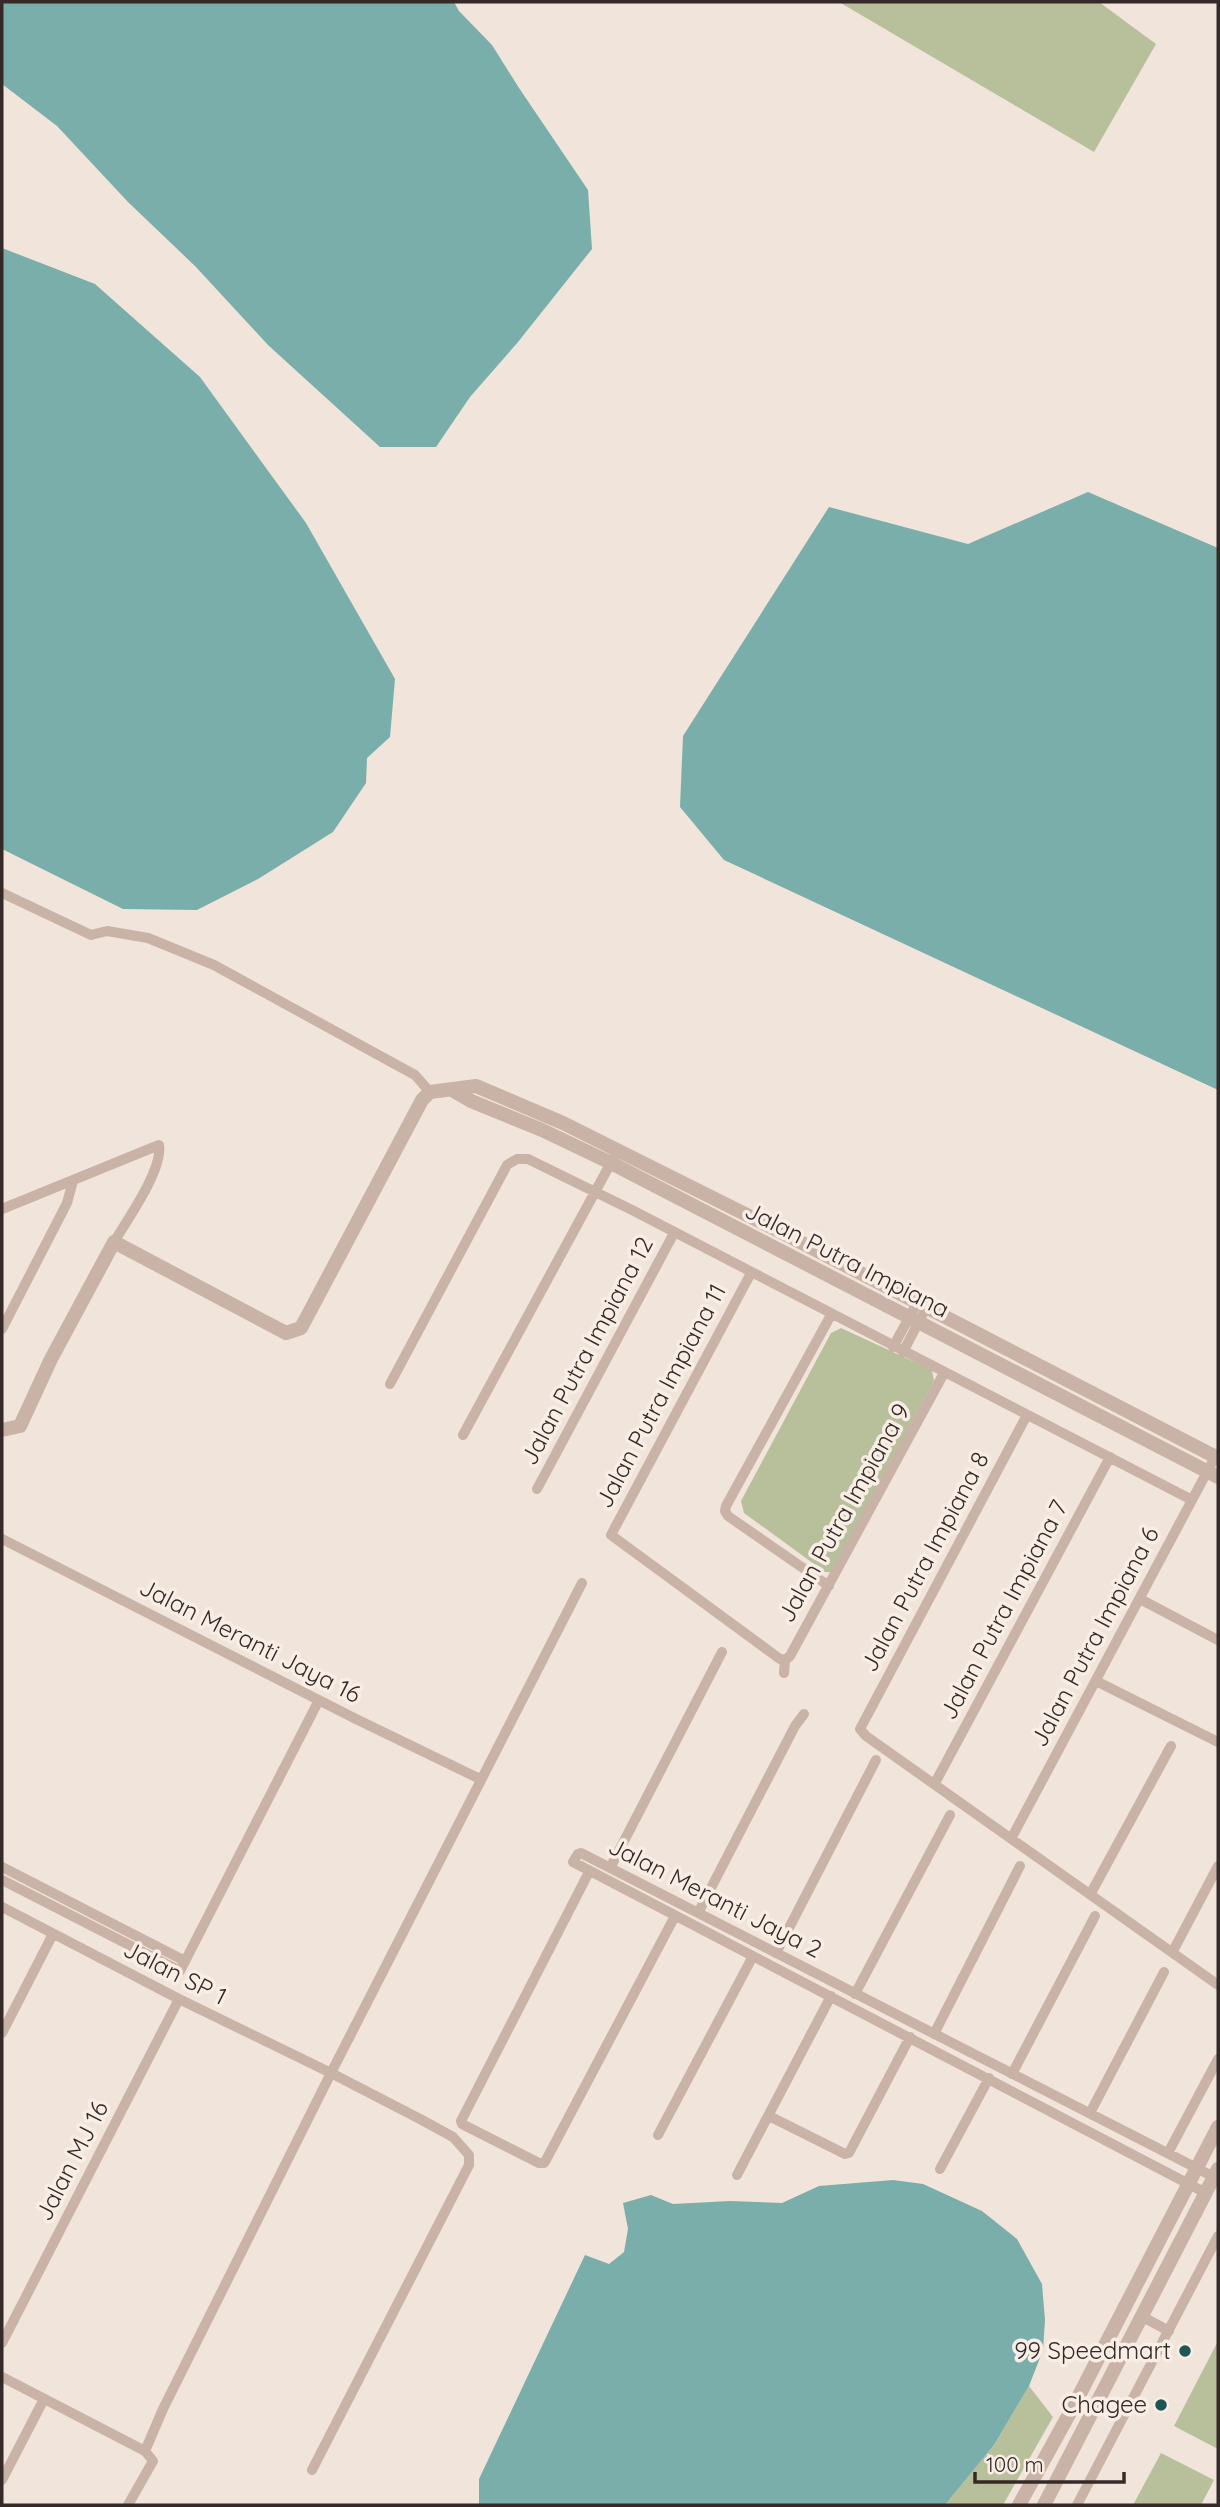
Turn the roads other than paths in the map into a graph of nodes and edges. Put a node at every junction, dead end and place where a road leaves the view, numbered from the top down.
1 (2, 893) edge
2 (452, 1090) junction
3 (430, 1092) junction
4 (614, 1157) junction
5 (73, 1181) junction
6 (593, 1193) junction
7 (2, 1209) edge
8 (674, 1233) junction
9 (114, 1242) junction
10 (751, 1273) junction
11 (922, 1306) junction
12 (831, 1315) junction
13 (914, 1320) junction
14 (2, 1329) edge
15 (898, 1349) junction
16 (944, 1373) junction
17 (390, 1384) dead end
18 (1027, 1415) junction
19 (2, 1430) edge
20 (463, 1435) dead end
21 (1110, 1457) junction
22 (1217, 1457) edge
23 (1213, 1474) edge
24 (537, 1489) dead end
25 (1192, 1500) junction
26 (2, 1539) edge
27 (582, 1583) dead end
28 (830, 1586) junction
29 (1140, 1599) junction
30 (1218, 1640) edge
31 (722, 1652) dead end
32 (785, 1660) junction
33 (784, 1673) dead end
34 (1096, 1681) junction
35 (319, 1700) junction
36 (804, 1714) dead end
37 (1218, 1742) edge
38 (1171, 1746) dead end
39 (876, 1760) dead end
40 (480, 1779) junction
41 (934, 1783) junction
42 (950, 1815) dead end
43 (1012, 1837) junction
44 (1020, 1866) dead end
45 (1218, 1866) edge
46 (2, 1867) edge
47 (610, 1868) junction
48 (589, 1872) junction
49 (2, 1880) edge
50 (1091, 1893) junction
51 (2, 1907) edge
52 (698, 1913) junction
53 (675, 1916) junction
54 (1095, 1916) dead end
55 (53, 1934) junction
56 (1173, 1951) junction
57 (776, 1954) junction
58 (753, 1956) junction
59 (183, 1966) junction
60 (1164, 1972) dead end
61 (816, 1974) junction
62 (1218, 1985) edge
63 (810, 1986) junction
64 (855, 1994) junction
65 (831, 1996) junction
66 (179, 1999) junction
67 (2, 2033) edge
68 (934, 2034) junction
69 (910, 2037) junction
70 (971, 2053) junction
71 (1218, 2059) edge
72 (964, 2065) junction
73 (331, 2073) junction
74 (1012, 2074) junction
75 (989, 2078) junction
76 (1090, 2113) junction
77 (769, 2116) junction
78 (1218, 2127) edge
79 (1122, 2130) junction
80 (658, 2135) dead end
81 (1114, 2144) junction
82 (1168, 2153) junction
83 (1197, 2168) junction
84 (940, 2169) dead end
85 (1216, 2173) edge
86 (737, 2175) dead end
87 (1189, 2184) junction
88 (1206, 2193) junction
89 (1218, 2236) edge
90 (1141, 2316) junction
91 (1169, 2331) junction
92 (2, 2342) edge
93 (2, 2377) edge
94 (44, 2399) junction
95 (145, 2451) junction
96 (312, 2470) dead end
97 (2, 2480) edge
98 (128, 2505) edge
99 (1019, 2505) edge
100 (1044, 2505) edge
101 (1077, 2505) edge

1 - 3 street
2 - 3 street
2 - 4 street, Jalan Putra Impiana
2 - 4 street, Jalan Putra Impiana
3 - 9 street
4 - 6 street
4 - 11 street, Jalan Putra Impiana
4 - 13 street, Jalan Putra Impiana
5 - 7 street
5 - 9 street
5 - 14 street
6 - 8 street
6 - 17 street
6 - 20 street
8 - 10 street
8 - 24 street, Jalan Putra Impiana 12
9 - 19 street
10 - 12 street
10 - 32 street, Jalan Putra Impiana 11
11 - 13 street
11 - 22 street, Jalan Putra Impiana
12 - 15 street
12 - 28 street
13 - 15 street
13 - 23 street, Jalan Putra Impiana
15 - 16 street
16 - 18 street
16 - 28 street, Jalan Putra Impiana 9
18 - 21 street
18 - 41 street, Jalan Putra Impiana 8
21 - 25 street
21 - 41 street, Jalan Putra Impiana 7
22 - 23 street, Jalan Putra Impiana 6
23 - 25 street, Jalan Putra Impiana 6
25 - 29 street, Jalan Putra Impiana 6
26 - 35 street, Jalan Meranti Jaya 16
27 - 40 street
28 - 32 street, Jalan Putra Impiana 9
29 - 30 street
29 - 34 street, Jalan Putra Impiana 6
31 - 47 street
32 - 33 street, Jalan Putra Impiana 9
34 - 37 street
34 - 43 street, Jalan Putra Impiana 6
35 - 40 street, Jalan Meranti Jaya 16
35 - 59 street
36 - 52 street
38 - 50 street
39 - 57 street
40 - 73 street
41 - 43 street
42 - 64 street
43 - 50 street
44 - 68 street
45 - 56 street
46 - 59 street
47 - 48 street, Jalan Meranti Jaya 2
47 - 52 street, Jalan Meranti Jaya 2
48 - 53 street, Jalan Meranti Jaya 2
48 - 53 street
49 - 59 street
50 - 56 street
51 - 55 street, Jalan SP 1
52 - 57 street, Jalan Meranti Jaya 2
53 - 58 street, Jalan Meranti Jaya 2
54 - 74 street
55 - 66 street, Jalan SP 1
55 - 67 street
56 - 62 street
57 - 61 street, Jalan Meranti Jaya 2
58 - 63 street, Jalan Meranti Jaya 2
58 - 80 street
60 - 76 street
61 - 63 street
61 - 64 street, Jalan Meranti Jaya 2
63 - 65 street, Jalan Meranti Jaya 2
64 - 68 street, Jalan Meranti Jaya 2
65 - 69 street, Jalan Meranti Jaya 2
65 - 77 street
66 - 73 street, Jalan SP 1
66 - 92 street, Jalan MJ 16
68 - 70 street, Jalan Meranti Jaya 2
69 - 72 street, Jalan Meranti Jaya 2
69 - 77 street
70 - 72 street
70 - 74 street, Jalan Meranti Jaya 2
71 - 82 street
72 - 75 street, Jalan Meranti Jaya 2
73 - 95 street
73 - 96 street, Jalan SP 1
74 - 76 street, Jalan Meranti Jaya 2
75 - 81 street, Jalan Meranti Jaya 2
75 - 84 street
76 - 79 street, Jalan Meranti Jaya 2
77 - 86 street
78 - 83 street
79 - 81 street
79 - 82 street, Jalan Meranti Jaya 2
81 - 87 street, Jalan Meranti Jaya 2
82 - 83 street, Jalan Meranti Jaya 2
83 - 85 street, Jalan Meranti Jaya 2
83 - 87 street
85 - 88 street
87 - 88 street, Jalan Meranti Jaya 2
87 - 99 street
88 - 90 street
89 - 91 street
90 - 91 street
90 - 100 street
91 - 101 street
93 - 94 street
94 - 95 street
94 - 97 street
95 - 98 street

